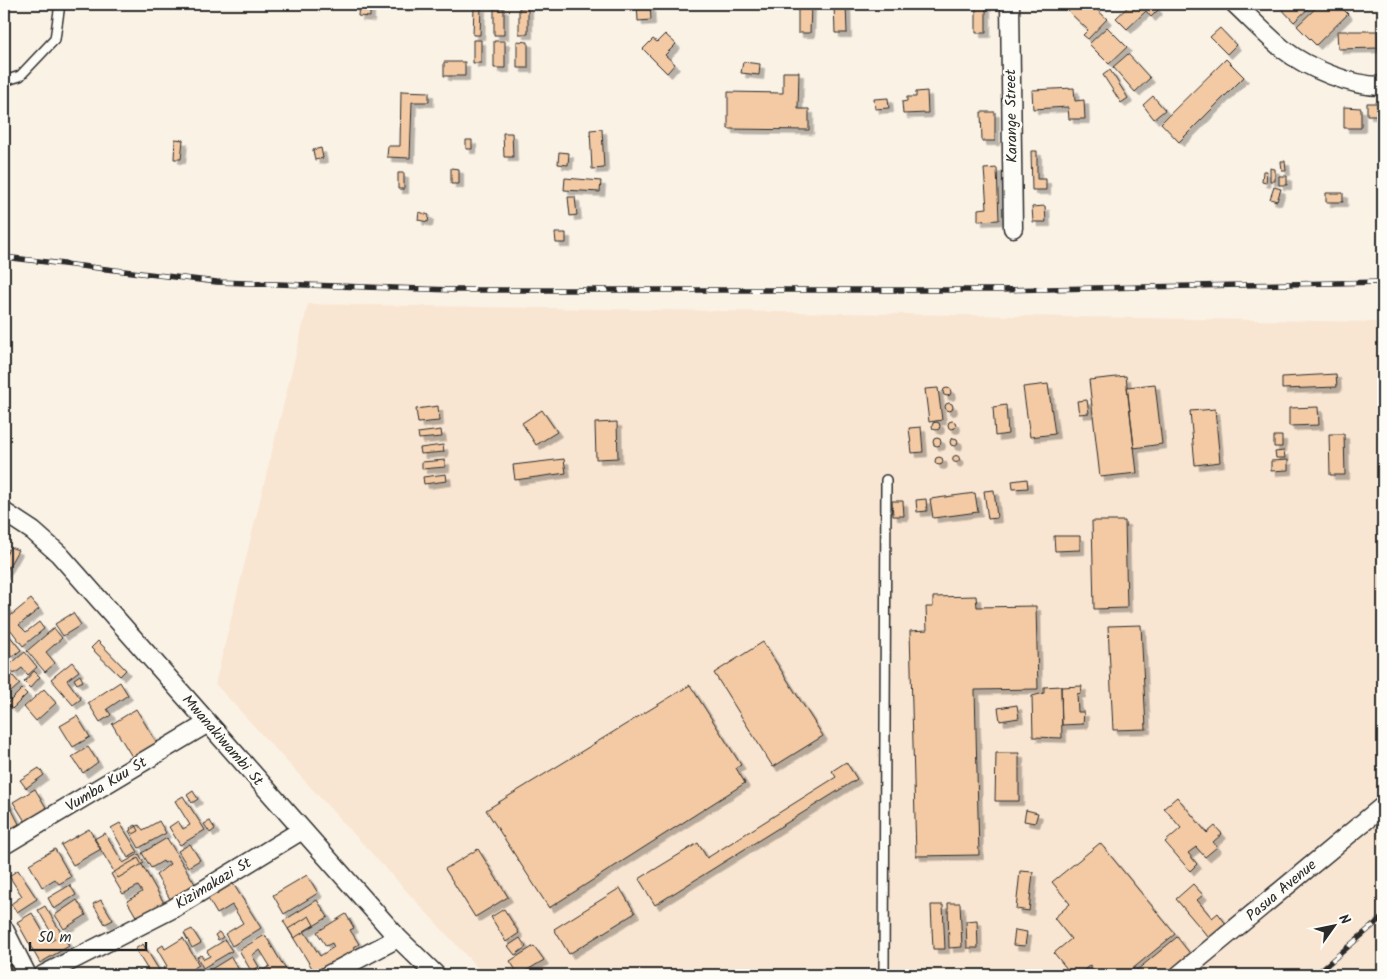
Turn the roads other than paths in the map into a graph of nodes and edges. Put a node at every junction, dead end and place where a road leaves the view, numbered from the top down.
1 (60, 4) edge
2 (1010, 4) edge
3 (1235, 4) edge
4 (4, 81) edge
5 (1383, 86) edge
6 (1013, 228) dead end
7 (886, 480) dead end
8 (4, 512) edge
9 (208, 723) junction
10 (1383, 806) edge
11 (302, 830) junction
12 (4, 845) edge
13 (4, 929) edge
14 (398, 938) junction
15 (27, 975) edge
16 (43, 975) edge
17 (328, 975) edge
18 (436, 975) edge
19 (884, 975) edge
20 (1179, 975) edge

1 - 4 lane
2 - 6 street, Karange Street
3 - 5 street
7 - 19 lane
8 - 9 street, Mwanakiwambi St
9 - 11 street, Mwanakiwambi St
9 - 12 street, Vumba Kuu St
10 - 20 street, Pasua Avenue
11 - 14 street, Mwanakiwambi St
11 - 16 street, Kizimakazi St
13 - 15 street
14 - 17 street
14 - 18 street, Mwanakiwambi St

